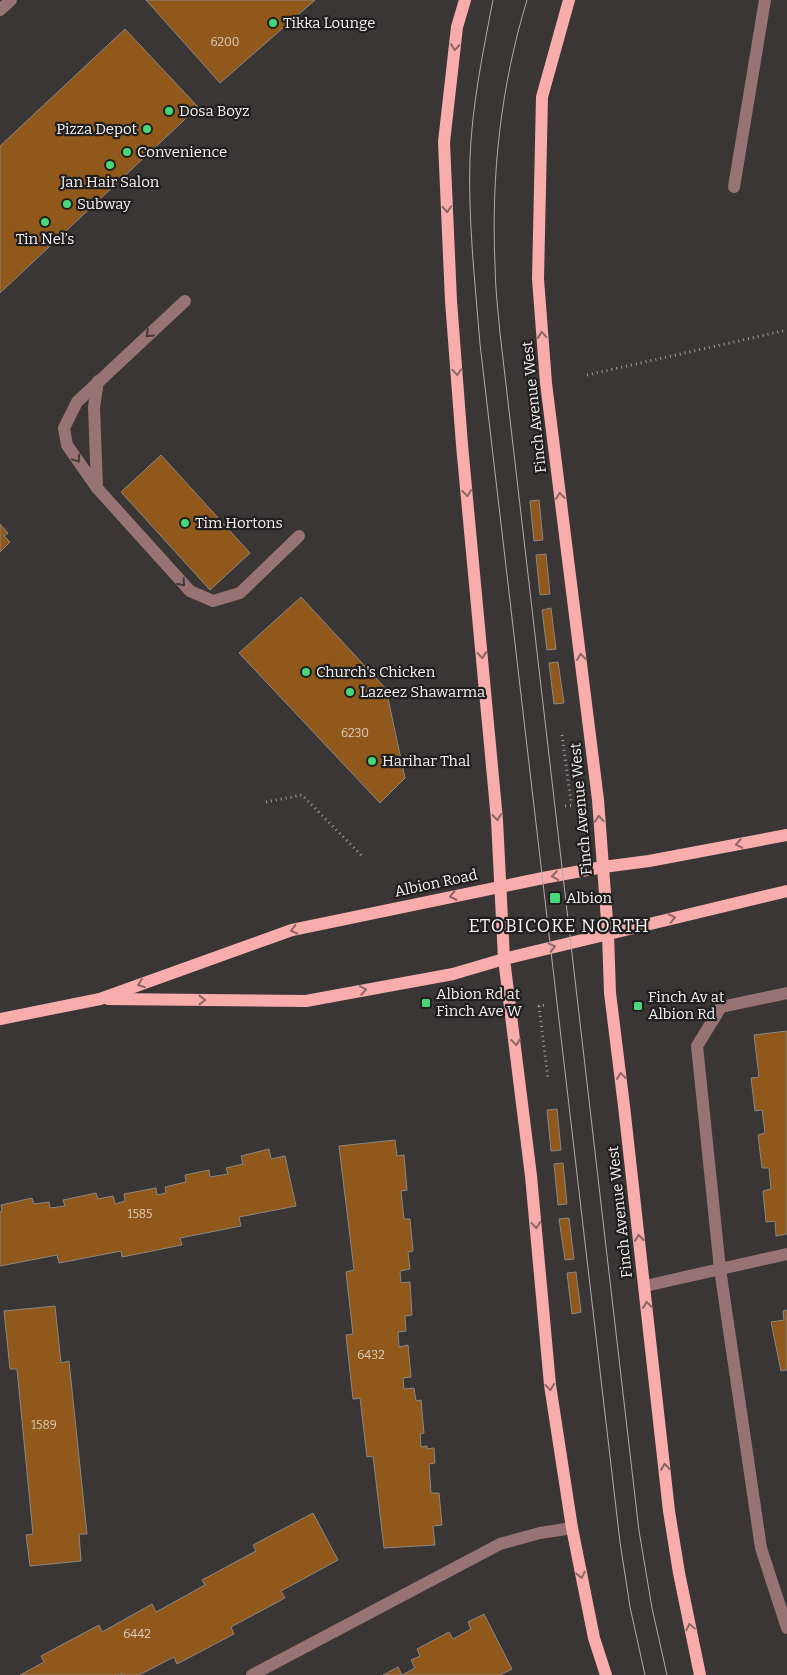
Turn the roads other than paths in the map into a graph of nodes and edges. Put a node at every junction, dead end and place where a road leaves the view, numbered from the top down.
1 (11, 0) edge
2 (465, 0) edge
3 (569, 0) edge
4 (765, 0) edge
5 (0, 10) edge
6 (734, 187) dead end
7 (185, 301) dead end
8 (98, 381) junction
9 (97, 488) junction
10 (299, 536) dead end
11 (787, 836) edge
12 (603, 867) junction
13 (501, 886) junction
14 (787, 891) edge
15 (608, 934) junction
16 (504, 959) junction
17 (787, 993) edge
18 (100, 999) junction
19 (0, 1019) edge
20 (787, 1254) edge
21 (720, 1269) junction
22 (645, 1286) junction
23 (572, 1528) junction
24 (787, 1628) edge
25 (252, 1675) edge
26 (606, 1675) edge
27 (700, 1675) edge

1 - 5 street
2 -> 13 main road
12 -> 3 main road, Finch Avenue West
4 - 6 street
7 -> 8 street
8 - 9 street
8 -> 9 street
9 -> 10 street
11 -> 12 main road, Albion Road
12 -> 13 main road, Albion Road
12 - 15 main road, Finch Avenue West
13 - 16 main road
13 -> 18 main road, Albion Road
15 -> 14 main road, Albion Road
16 -> 15 main road, Albion Road
22 -> 15 main road, Finch Avenue West
18 -> 16 main road, Albion Road
16 -> 23 main road
17 - 21 street
18 - 19 main road, Albion Road
20 - 21 street
21 - 22 street
21 - 24 street
27 -> 22 main road, Finch Avenue West
23 - 25 street
23 -> 26 main road

